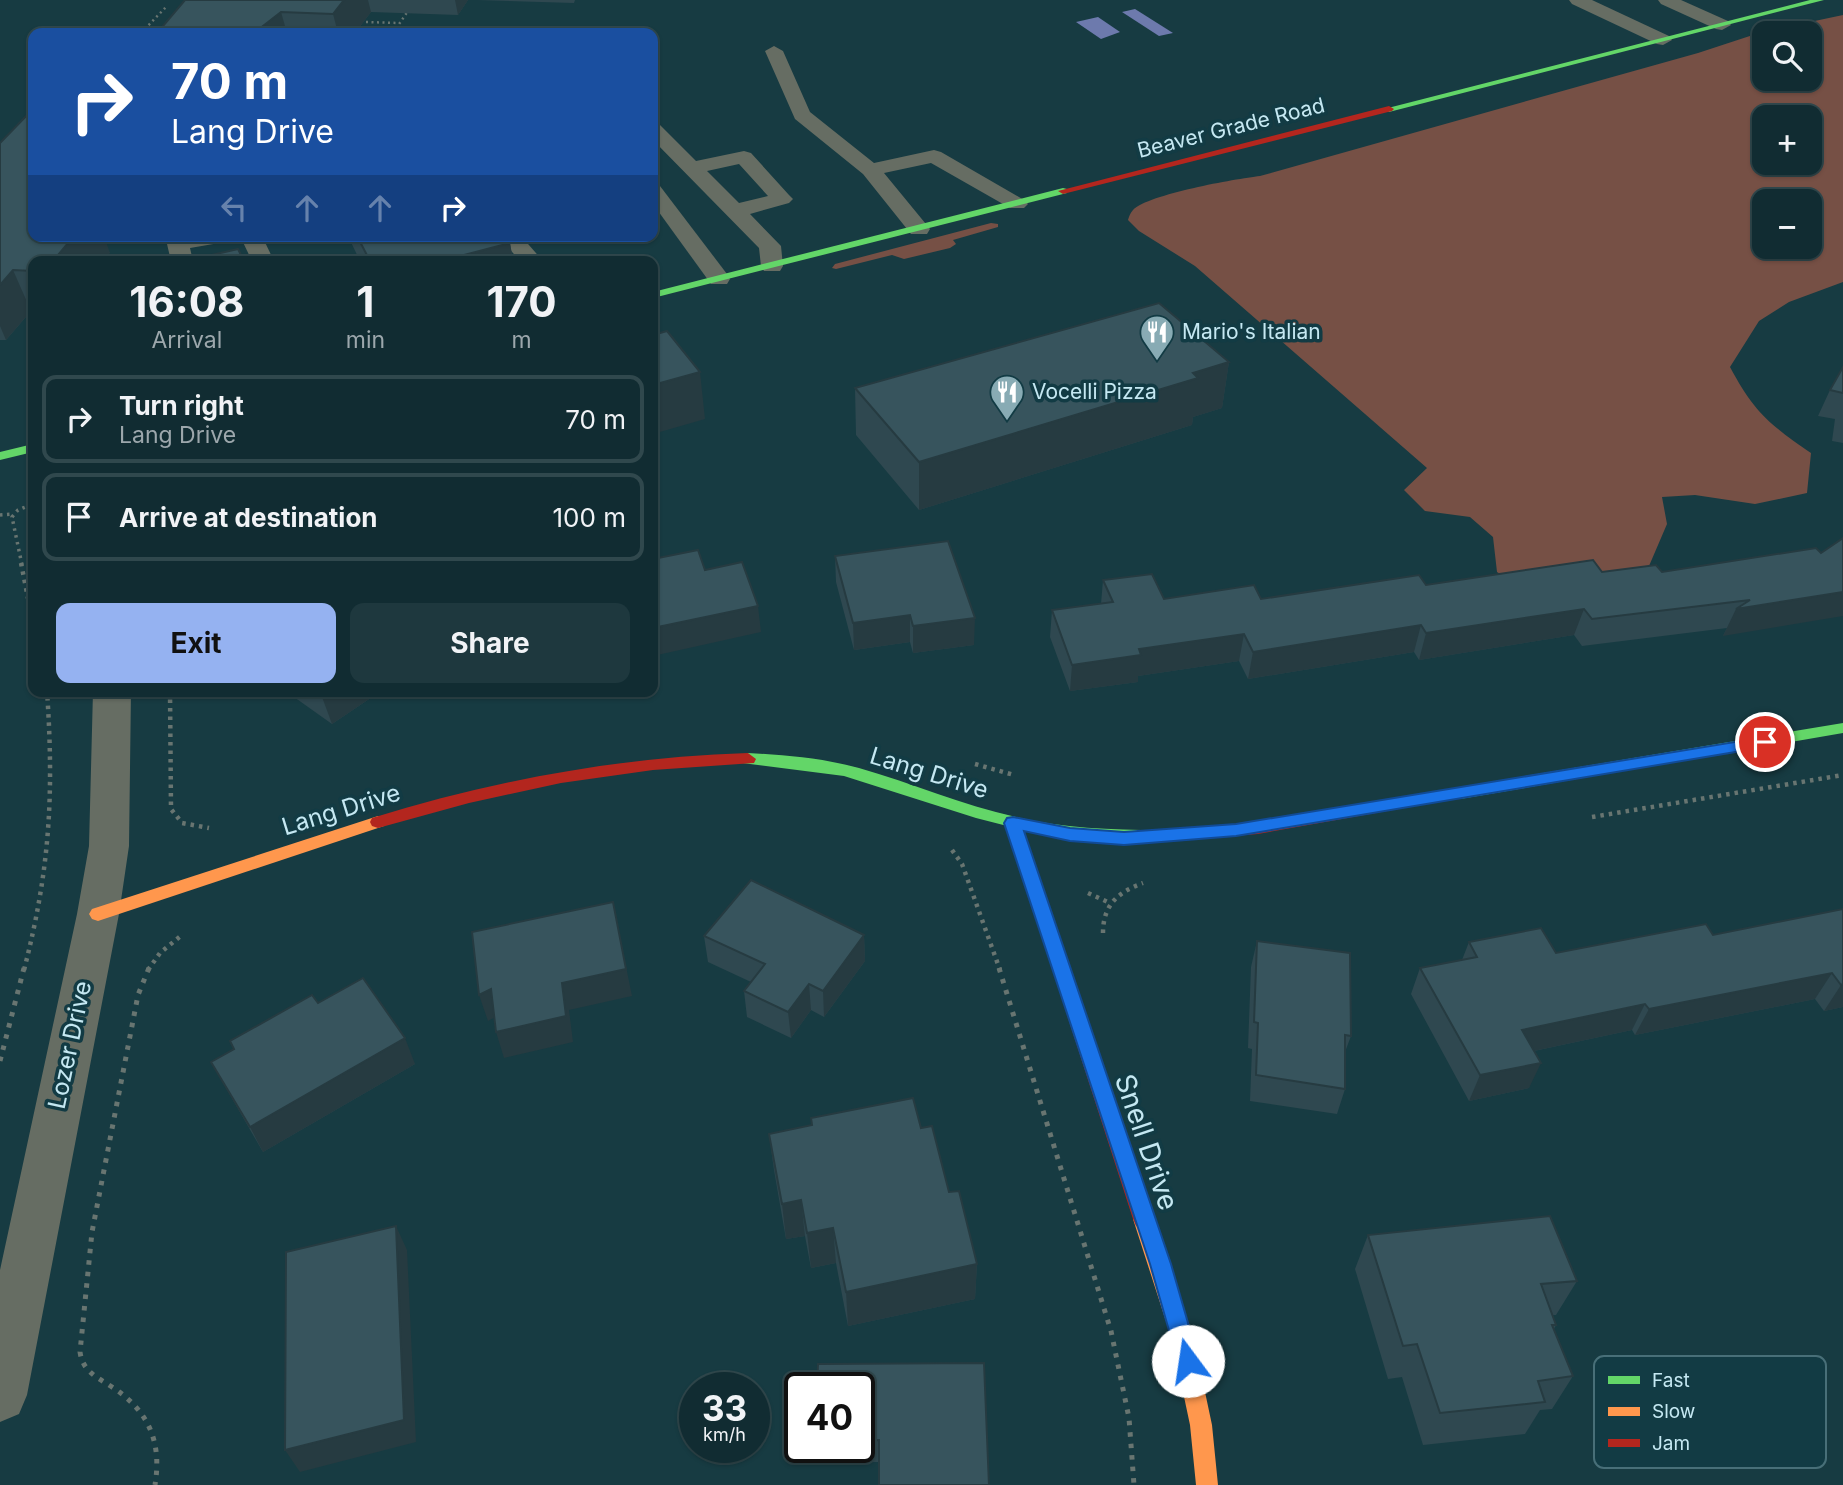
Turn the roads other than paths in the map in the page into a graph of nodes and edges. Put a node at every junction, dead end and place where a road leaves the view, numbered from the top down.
1 (1578, 0) edge
2 (1667, 0) edge
3 (1820, 0) edge
4 (1722, 25) junction
5 (1663, 40) junction
6 (774, 51) dead end
7 (658, 134) edge
8 (691, 168) junction
9 (870, 170) junction
10 (658, 197) edge
11 (1017, 204) junction
12 (735, 211) junction
13 (919, 229) junction
14 (189, 242) edge
15 (515, 242) edge
16 (181, 256) edge
17 (527, 256) edge
18 (772, 266) junction
19 (719, 279) junction
20 (658, 294) edge
21 (28, 449) edge
22 (0, 456) edge
23 (111, 697) edge
24 (1843, 728) edge
25 (1013, 823) junction
26 (98, 914) junction
27 (0, 1395) edge
28 (1208, 1485) edge

1 - 5 lane
2 - 4 lane
3 - 4 street, Beaver Grade Road
4 - 5 street, Beaver Grade Road
5 - 11 street, Beaver Grade Road
6 - 9 lane
7 - 8 lane
8 - 12 lane
8 - 12 lane
9 - 11 lane
9 - 13 lane
10 - 19 lane
11 - 13 street, Beaver Grade Road
12 - 18 lane
13 - 18 street, Beaver Grade Road
14 - 16 lane
15 - 17 lane
18 - 19 street, Beaver Grade Road
19 - 20 street, Beaver Grade Road
21 - 22 street
23 - 26 street, Lozer Drive
24 - 25 street, Lang Drive
25 - 26 street, Lang Drive
25 - 28 street, Snell Drive
26 - 27 street, Lozer Drive

